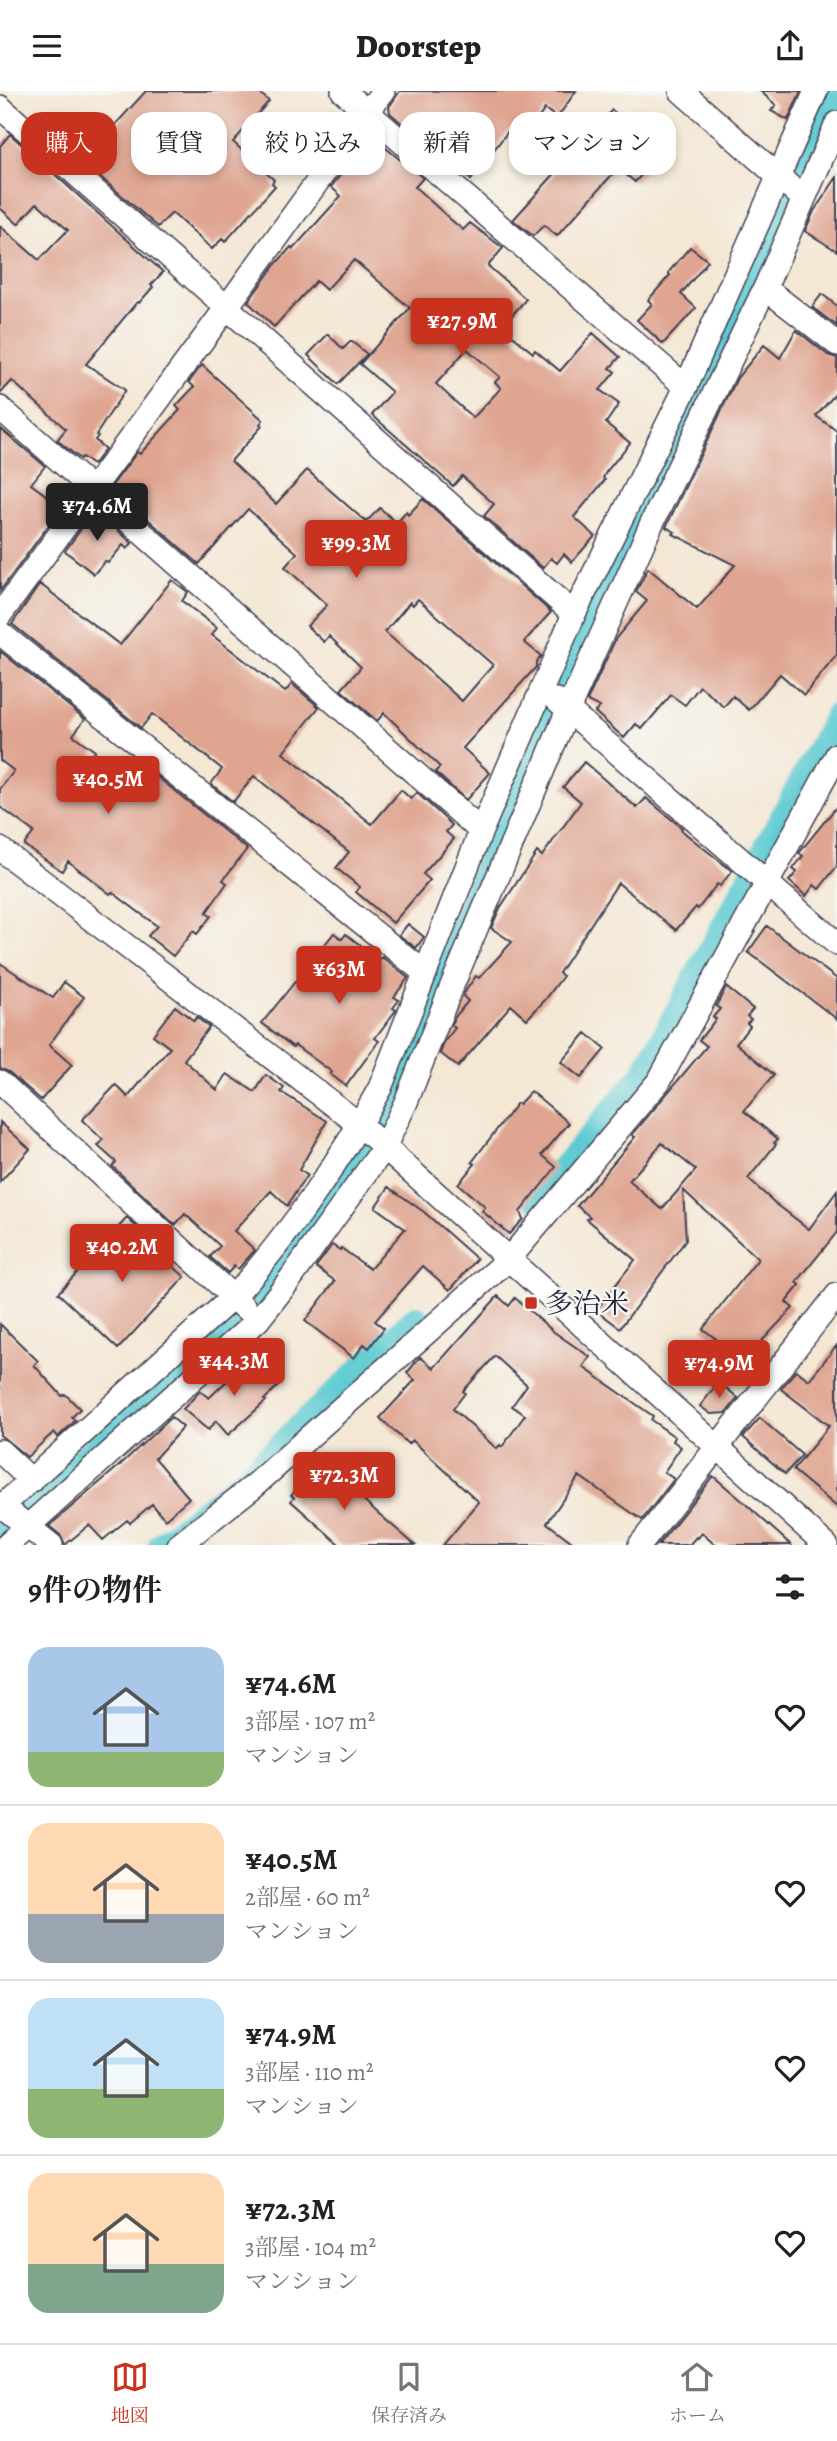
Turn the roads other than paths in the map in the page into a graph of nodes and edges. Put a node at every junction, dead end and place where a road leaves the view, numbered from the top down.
1 (343, 91) edge
2 (383, 91) edge
3 (681, 91) edge
4 (816, 91) edge
5 (0, 107) edge
6 (367, 112) joint
7 (837, 123) edge
8 (385, 128) edge
9 (322, 175) edge
10 (791, 188) junction
11 (765, 288) junction
12 (227, 307) junction
13 (837, 344) edge
14 (686, 387) junction
15 (0, 408) edge
16 (92, 489) junction
17 (575, 614) junction
18 (0, 615) edge
19 (0, 633) edge
20 (556, 700) junction
21 (837, 755) edge
22 (481, 831) junction
23 (0, 849) edge
24 (766, 883) junction
25 (837, 944) edge
26 (425, 973) junction
27 (0, 1082) edge
28 (373, 1136) junction
29 (508, 1260) junction
30 (837, 1295) edge
31 (245, 1308) junction
32 (719, 1446) junction
33 (0, 1451) edge
34 (32, 1481) junction
35 (13, 1514) edge
36 (7, 1545) edge
37 (51, 1545) edge
38 (179, 1545) edge
39 (640, 1545) edge
40 (826, 1545) edge

1 - 6 street
2 - 6 street
3 - 10 street
4 - 10 street
5 - 12 street
7 - 10 street
8 - 14 street
9 - 12 street
10 - 11 street
10 - 14 street
11 - 13 street
11 - 20 street
12 - 16 street
12 - 17 street
14 - 17 street
15 - 16 street
16 - 18 street
16 - 22 street
17 - 20 street
19 - 26 street
20 - 22 street
20 - 24 street
20 - 28 street
21 - 24 street
22 - 26 street
23 - 28 street
24 - 25 street
24 - 29 street
26 - 28 street
27 - 31 street
28 - 29 street
28 - 31 street
28 - 31 street
29 - 32 street
29 - 38 street
30 - 32 street
31 - 34 street
31 - 35 street
32 - 39 street
32 - 40 street
33 - 34 street
34 - 35 street
35 - 36 street
35 - 37 street

